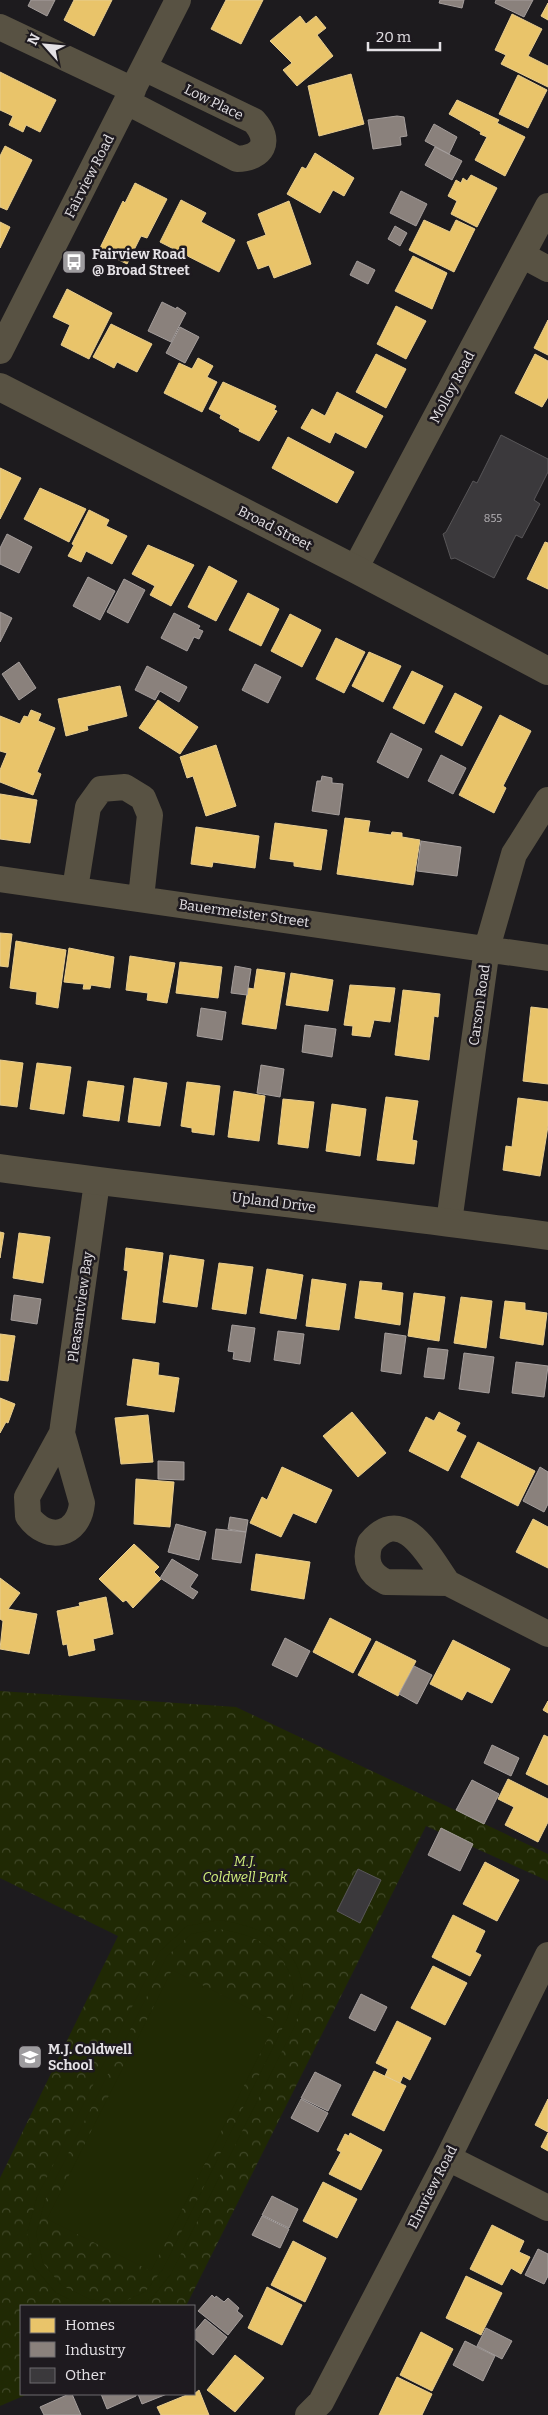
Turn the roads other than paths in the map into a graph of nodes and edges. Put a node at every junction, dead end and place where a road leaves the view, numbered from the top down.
1 (178, 0) edge
2 (0, 27) edge
3 (135, 87) junction
4 (548, 206) edge
5 (522, 255) junction
6 (548, 268) edge
7 (0, 351) edge
8 (0, 386) edge
9 (355, 569) junction
10 (548, 671) edge
11 (548, 800) edge
12 (0, 879) edge
13 (75, 889) junction
14 (141, 898) junction
15 (487, 948) junction
16 (548, 958) edge
17 (0, 1168) edge
18 (97, 1182) junction
19 (449, 1222) junction
20 (548, 1236) edge
21 (62, 1433) dead end
22 (448, 1583) dead end
23 (548, 1634) edge
24 (548, 1955) edge
25 (448, 2158) junction
26 (548, 2208) edge
27 (308, 2415) edge

1 - 3 street, Fairview Road
2 - 3 street
3 - 7 street, Fairview Road
4 - 5 street, Molloy Road
5 - 6 street
5 - 9 street, Molloy Road
8 - 9 street, Broad Street
9 - 10 street, Broad Street
11 - 15 street, Carson Road
12 - 13 street, Bauermeister Street
13 - 14 street, Bauermeister Street
13 - 14 street
14 - 15 street, Bauermeister Street
15 - 16 street, Bauermeister Street
15 - 19 street, Carson Road
17 - 18 street, Upland Drive
18 - 19 street, Upland Drive
18 - 21 street, Pleasantview Bay
19 - 20 street, Upland Drive
22 - 23 street
24 - 25 street, Elmview Road
25 - 26 street
25 - 27 street, Elmview Road

